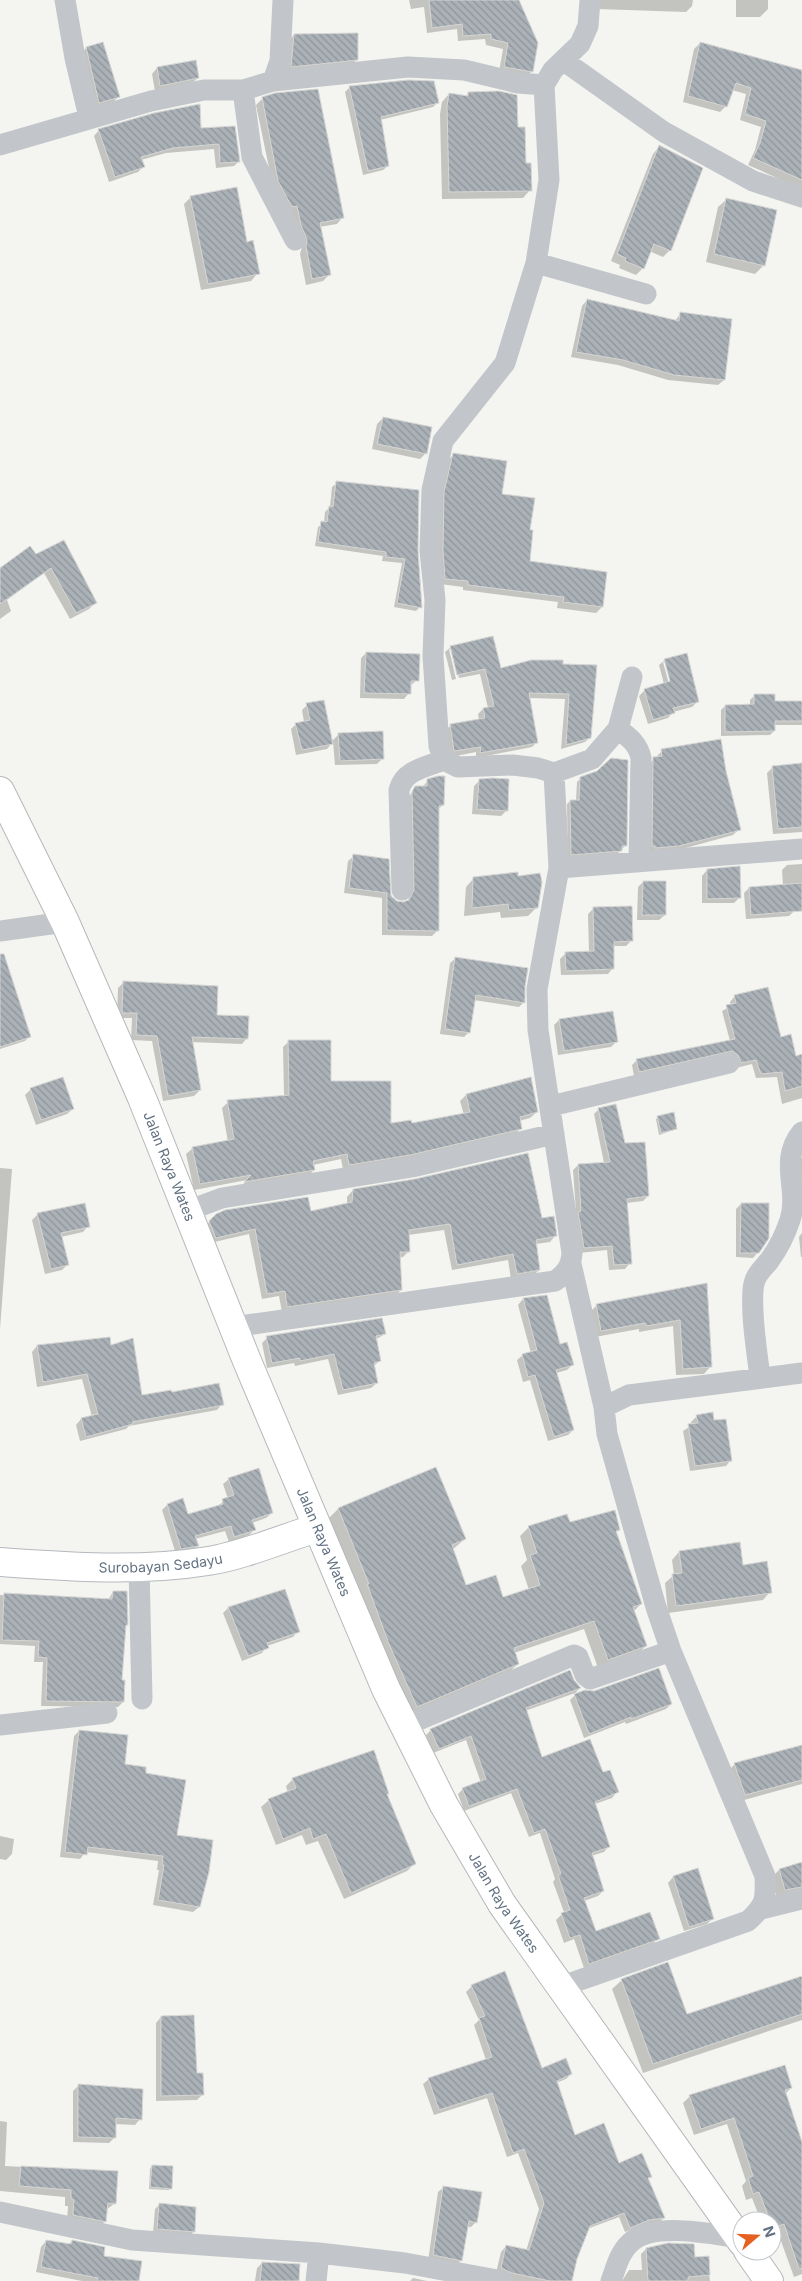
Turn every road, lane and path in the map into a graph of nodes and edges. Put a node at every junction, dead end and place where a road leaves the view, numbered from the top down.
1 (65, 0) edge
2 (283, 0) edge
3 (590, 0) edge
4 (564, 61) junction
5 (273, 81) junction
6 (544, 85) junction
7 (243, 90) junction
8 (89, 117) junction
9 (0, 145) edge
10 (802, 197) edge
11 (295, 240) dead end
12 (536, 263) junction
13 (646, 294) dead end
14 (632, 677) dead end
15 (618, 729) junction
16 (444, 760) junction
17 (554, 774) junction
18 (0, 791) edge
19 (802, 849) edge
20 (639, 862) junction
21 (558, 868) junction
22 (402, 890) dead end
23 (65, 922) junction
24 (0, 931) edge
25 (729, 1063) dead end
26 (551, 1106) junction
27 (802, 1132) edge
28 (554, 1134) junction
29 (187, 1211) junction
30 (571, 1264) junction
31 (233, 1327) junction
32 (802, 1373) edge
33 (760, 1378) junction
34 (604, 1407) junction
35 (317, 1528) junction
36 (0, 1562) edge
37 (139, 1567) junction
38 (671, 1651) junction
39 (142, 1699) dead end
40 (107, 1713) dead end
41 (0, 1726) edge
42 (404, 1726) junction
43 (802, 1899) edge
44 (761, 1909) junction
45 (560, 1987) junction
46 (0, 2212) edge
47 (732, 2228) edge
48 (732, 2241) edge
49 (319, 2253) junction
50 (755, 2261) edge
51 (316, 2281) edge
52 (503, 2281) edge
53 (611, 2281) edge
54 (769, 2281) edge

1 - 8 street
2 - 5 street
3 - 4 street
4 - 6 street
4 - 10 street
5 - 6 street
5 - 7 street
6 - 12 street
7 - 8 street
7 - 11 street
8 - 9 street
12 - 13 street
12 - 16 street
14 - 15 street
15 - 17 street
15 - 20 street
16 - 17 street
16 - 22 street
17 - 21 street
18 - 23 main road, Jalan Raya Wates
19 - 20 street
20 - 21 street
21 - 26 street
23 - 24 street
23 - 29 main road, Jalan Raya Wates
25 - 26 street
26 - 28 street
27 - 33 street
28 - 29 street
28 - 30 street
29 - 31 main road, Jalan Raya Wates
30 - 31 street
30 - 34 street
31 - 35 main road, Jalan Raya Wates
32 - 33 street
33 - 34 street
34 - 38 street
35 - 37 main road, Surobayan Sedayu
35 - 42 main road, Jalan Raya Wates
36 - 37 main road, Surobayan Sedayu
37 - 39 street
38 - 42 street
38 - 44 street
40 - 41 street
42 - 45 main road, Jalan Raya Wates
43 - 44 street
44 - 45 street
45 - 47 main road, Jalan Raya Wates
46 - 49 street
48 - 53 street
49 - 51 street
49 - 52 street
50 - 54 main road, Jalan Raya Wates

